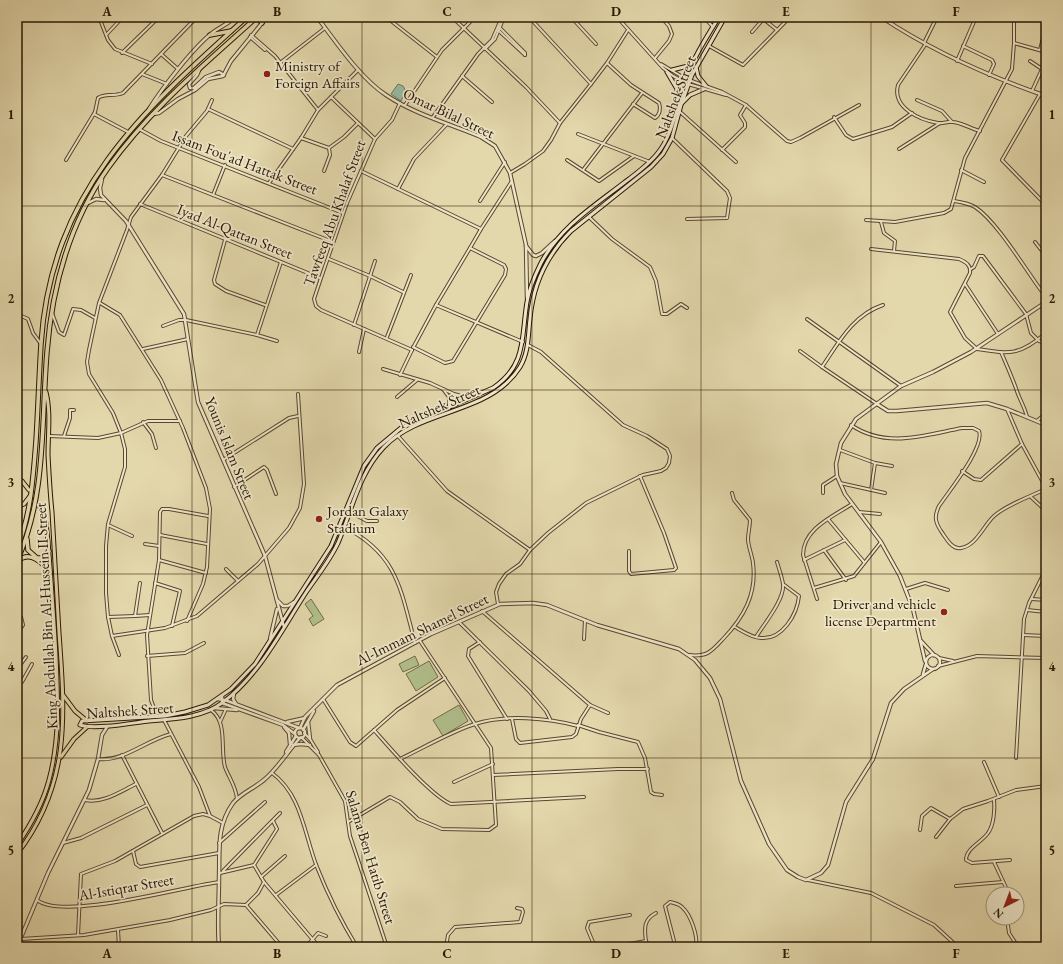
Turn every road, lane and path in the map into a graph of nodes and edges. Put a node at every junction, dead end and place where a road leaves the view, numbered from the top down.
1 (99, 17) edge
2 (123, 17) edge
3 (158, 17) edge
4 (188, 17) edge
5 (197, 17) edge
6 (225, 17) edge
7 (235, 17) edge
8 (247, 17) edge
9 (257, 17) edge
10 (267, 17) edge
11 (317, 17) edge
12 (325, 17) edge
13 (386, 17) edge
14 (452, 17) edge
15 (475, 17) edge
16 (503, 17) edge
17 (529, 17) edge
18 (571, 17) edge
19 (617, 17) edge
20 (661, 17) edge
21 (704, 17) edge
22 (719, 17) edge
23 (724, 17) edge
24 (790, 17) edge
25 (881, 17) edge
26 (937, 17) edge
27 (976, 17) edge
28 (1014, 17) edge
29 (763, 18) edge
30 (320, 21) junction
31 (192, 22) junction
32 (262, 23) junction
33 (228, 24) junction
34 (464, 27) junction
35 (713, 27) junction
36 (326, 28) junction
37 (498, 28) junction
38 (628, 30) junction
39 (777, 30) junction
40 (232, 31) junction
41 (752, 32) dead end
42 (106, 35) junction
43 (210, 35) junction
44 (250, 36) junction
45 (1046, 38) edge
46 (596, 44) dead end
47 (925, 44) junction
48 (1014, 44) junction
49 (708, 45) junction
50 (963, 46) junction
51 (485, 48) junction
52 (521, 50) dead end
53 (1040, 50) junction
54 (1046, 52) edge
55 (122, 53) junction
56 (161, 54) junction
57 (437, 57) junction
58 (655, 59) junction
59 (957, 60) junction
60 (1030, 61) dead end
61 (280, 63) junction
62 (607, 63) junction
63 (152, 64) junction
64 (661, 64) junction
65 (692, 65) junction
66 (696, 67) junction
67 (200, 68) junction
68 (359, 69) junction
69 (179, 70) junction
70 (672, 70) junction
71 (667, 72) junction
72 (142, 74) junction
73 (224, 75) junction
74 (989, 75) junction
75 (462, 76) junction
76 (685, 81) junction
77 (689, 82) junction
78 (1006, 82) junction
79 (167, 84) junction
80 (591, 84) junction
81 (706, 86) junction
82 (704, 89) junction
83 (1032, 91) junction
84 (642, 93) junction
85 (1040, 94) junction
86 (727, 96) junction
87 (1046, 96) edge
88 (331, 97) junction
89 (212, 100) dead end
90 (917, 100) dead end
91 (678, 101) junction
92 (492, 102) dead end
93 (400, 103) junction
94 (633, 104) junction
95 (681, 104) junction
96 (859, 104) dead end
97 (405, 105) junction
98 (746, 106) junction
99 (208, 109) junction
100 (148, 110) junction
101 (318, 110) junction
102 (679, 111) junction
103 (912, 113) junction
104 (94, 114) junction
105 (152, 114) junction
106 (432, 117) junction
107 (834, 117) junction
108 (952, 122) junction
109 (448, 123) junction
110 (560, 123) junction
111 (940, 123) junction
112 (357, 124) junction
113 (139, 129) junction
114 (128, 132) junction
115 (980, 132) junction
116 (578, 134) dead end
117 (301, 138) junction
118 (672, 138) junction
119 (375, 139) junction
120 (604, 144) junction
121 (179, 148) junction
122 (329, 148) junction
123 (293, 149) junction
124 (899, 149) dead end
125 (722, 150) junction
126 (634, 156) junction
127 (66, 160) dead end
128 (567, 160) dead end
129 (505, 162) junction
130 (650, 162) junction
131 (736, 162) dead end
132 (225, 165) junction
133 (583, 170) junction
134 (961, 170) junction
135 (324, 171) dead end
136 (361, 171) junction
137 (510, 173) junction
138 (162, 175) junction
139 (103, 177) junction
140 (512, 181) junction
141 (984, 182) dead end
142 (269, 183) junction
143 (398, 189) junction
144 (213, 195) junction
145 (107, 200) junction
146 (480, 201) dead end
147 (954, 201) junction
148 (88, 203) junction
149 (140, 204) junction
150 (1046, 205) edge
151 (343, 213) junction
152 (588, 217) junction
153 (687, 218) dead end
154 (866, 220) dead end
155 (881, 222) junction
156 (129, 225) junction
157 (480, 229) junction
158 (225, 240) junction
159 (555, 240) junction
160 (333, 242) junction
161 (1035, 242) dead end
162 (526, 245) junction
163 (470, 248) junction
164 (871, 249) dead end
165 (894, 251) junction
166 (1046, 256) edge
167 (329, 259) junction
168 (375, 261) dead end
169 (281, 262) junction
170 (971, 270) junction
171 (411, 275) dead end
172 (370, 276) junction
173 (321, 278) junction
174 (965, 284) junction
175 (403, 292) junction
176 (1046, 297) edge
177 (527, 302) junction
178 (1046, 302) edge
179 (99, 303) junction
180 (265, 305) junction
181 (436, 305) junction
182 (883, 305) dead end
183 (687, 308) dead end
184 (52, 312) junction
185 (17, 314) edge
186 (1026, 314) junction
187 (95, 318) junction
188 (807, 319) dead end
189 (50, 320) junction
190 (56, 320) junction
191 (186, 320) junction
192 (477, 324) junction
193 (354, 325) junction
194 (163, 326) dead end
195 (364, 329) junction
196 (1046, 333) edge
197 (998, 334) junction
198 (257, 335) junction
199 (42, 336) junction
200 (386, 338) junction
201 (37, 339) junction
202 (189, 339) junction
203 (1038, 340) junction
204 (277, 341) dead end
205 (523, 342) junction
206 (839, 342) junction
207 (1046, 343) edge
208 (41, 344) junction
209 (528, 345) junction
210 (414, 347) junction
211 (143, 349) junction
212 (977, 349) junction
213 (412, 350) junction
214 (800, 351) dead end
215 (359, 352) dead end
216 (1000, 352) junction
217 (822, 367) junction
218 (383, 370) dead end
219 (400, 374) junction
220 (418, 380) junction
221 (901, 386) junction
222 (443, 388) junction
223 (45, 390) junction
224 (298, 394) dead end
225 (397, 397) dead end
226 (469, 398) junction
227 (877, 404) junction
228 (449, 408) junction
229 (1007, 409) junction
230 (74, 410) dead end
231 (441, 411) junction
232 (1046, 413) edge
233 (442, 415) junction
234 (299, 416) junction
235 (1027, 417) junction
236 (180, 421) junction
237 (1037, 421) junction
238 (143, 422) junction
239 (851, 425) junction
240 (1046, 425) edge
241 (122, 433) junction
242 (48, 436) junction
243 (64, 436) junction
244 (398, 436) junction
245 (1022, 444) junction
246 (156, 448) dead end
247 (840, 450) junction
248 (222, 460) junction
249 (875, 462) junction
250 (892, 466) dead end
251 (962, 471) junction
252 (640, 476) junction
253 (837, 476) junction
254 (17, 479) edge
255 (840, 483) junction
256 (234, 487) junction
257 (1046, 489) edge
258 (31, 490) junction
259 (871, 490) junction
260 (732, 493) dead end
261 (823, 493) dead end
262 (886, 493) dead end
263 (276, 494) dead end
264 (1031, 496) junction
265 (852, 504) junction
266 (17, 507) edge
267 (40, 507) tunnel mouth
268 (1046, 511) edge
269 (350, 512) junction
270 (857, 512) junction
271 (880, 514) dead end
272 (208, 516) junction
273 (828, 519) junction
274 (377, 521) dead end
275 (108, 525) junction
276 (344, 528) junction
277 (28, 533) junction
278 (160, 535) junction
279 (132, 536) dead end
280 (845, 540) junction
281 (880, 542) junction
282 (145, 544) dead end
283 (207, 544) junction
284 (159, 546) junction
285 (17, 549) edge
286 (530, 550) junction
287 (824, 550) junction
288 (49, 551) junction
289 (629, 551) dead end
290 (265, 556) junction
291 (158, 560) junction
292 (804, 560) junction
293 (17, 561) edge
294 (777, 562) dead end
295 (864, 562) junction
296 (226, 569) dead end
297 (1046, 569) edge
298 (50, 573) junction
299 (206, 573) junction
300 (846, 580) junction
301 (238, 582) junction
302 (155, 583) junction
303 (140, 584) dead end
304 (783, 584) junction
305 (814, 588) junction
306 (906, 589) junction
307 (948, 590) dead end
308 (276, 598) junction
309 (817, 599) dead end
310 (1032, 599) junction
311 (1046, 600) edge
312 (295, 602) junction
313 (498, 604) junction
314 (278, 608) junction
315 (1027, 610) junction
316 (482, 611) junction
317 (1046, 612) edge
318 (150, 615) junction
319 (135, 616) junction
320 (20, 617) dead end
321 (108, 617) junction
322 (585, 620) junction
323 (187, 621) junction
324 (282, 621) junction
325 (459, 622) junction
326 (172, 626) junction
327 (284, 627) junction
328 (735, 627) junction
329 (148, 631) junction
330 (17, 633) edge
331 (1023, 635) junction
332 (112, 636) junction
333 (1046, 636) edge
334 (756, 637) junction
335 (584, 639) dead end
336 (921, 640) junction
337 (420, 641) junction
338 (480, 642) junction
339 (204, 643) dead end
340 (269, 643) junction
341 (415, 644) junction
342 (119, 655) dead end
343 (689, 655) junction
344 (934, 655) junction
345 (147, 656) junction
346 (1021, 656) junction
347 (26, 657) dead end
348 (939, 658) junction
349 (1046, 658) edge
350 (954, 662) junction
351 (926, 663) junction
352 (32, 664) dead end
353 (938, 666) junction
354 (17, 669) edge
355 (933, 669) junction
356 (923, 674) junction
357 (445, 678) junction
358 (17, 681) edge
359 (236, 691) junction
360 (63, 695) junction
361 (323, 699) junction
362 (223, 700) junction
363 (590, 705) junction
364 (237, 706) junction
365 (213, 708) junction
366 (226, 709) junction
367 (209, 710) junction
368 (240, 710) junction
369 (314, 710) junction
370 (608, 713) dead end
371 (165, 718) junction
372 (305, 718) junction
373 (508, 719) junction
374 (512, 719) junction
375 (550, 719) junction
376 (308, 720) junction
377 (87, 721) junction
378 (220, 722) junction
379 (285, 722) junction
380 (476, 724) junction
381 (108, 725) junction
382 (282, 725) junction
383 (578, 725) junction
384 (95, 726) junction
385 (87, 727) junction
386 (299, 728) junction
387 (374, 730) junction
388 (304, 731) junction
389 (171, 734) junction
390 (102, 735) junction
391 (295, 735) junction
392 (300, 737) junction
393 (310, 739) junction
394 (291, 745) junction
395 (310, 745) junction
396 (122, 755) junction
397 (319, 755) junction
398 (60, 758) junction
399 (1016, 758) dead end
400 (98, 759) junction
401 (400, 759) junction
402 (984, 762) dead end
403 (493, 764) junction
404 (648, 769) junction
405 (272, 772) junction
406 (493, 775) junction
407 (454, 782) dead end
408 (136, 784) junction
409 (1046, 786) edge
410 (662, 795) dead end
411 (999, 796) junction
412 (584, 798) dead end
413 (237, 799) junction
414 (994, 799) junction
415 (85, 800) junction
416 (495, 801) junction
417 (265, 802) dead end
418 (147, 805) junction
419 (280, 813) dead end
420 (210, 816) junction
421 (950, 819) junction
422 (273, 821) junction
423 (348, 822) junction
424 (223, 823) junction
425 (920, 830) dead end
426 (162, 833) junction
427 (936, 838) dead end
428 (63, 843) junction
429 (218, 844) junction
430 (17, 845) edge
431 (133, 851) junction
432 (219, 853) junction
433 (17, 854) edge
434 (285, 856) dead end
435 (1010, 860) dead end
436 (994, 862) junction
437 (254, 865) junction
438 (316, 865) junction
439 (221, 872) junction
440 (261, 877) junction
441 (806, 880) junction
442 (219, 882) junction
443 (264, 882) junction
444 (1003, 882) junction
445 (956, 886) dead end
446 (1005, 886) edge
447 (276, 895) junction
448 (37, 900) junction
449 (246, 905) junction
450 (79, 908) junction
451 (217, 908) junction
452 (517, 908) dead end
453 (656, 913) dead end
454 (630, 915) dead end
455 (1009, 926) edge
456 (118, 930) junction
457 (78, 935) junction
458 (326, 936) dead end
459 (20, 938) junction
460 (312, 940) junction
461 (646, 941) junction
462 (18, 945) edge
463 (119, 947) edge
464 (218, 947) edge
465 (282, 947) edge
466 (306, 947) edge
467 (319, 947) edge
468 (357, 947) edge
469 (387, 947) edge
470 (446, 947) edge
471 (595, 947) edge
472 (612, 947) edge
473 (649, 947) edge
474 (672, 947) edge
475 (696, 947) edge
476 (958, 947) edge
477 (1018, 947) edge

1 - 42 street
2 - 42 street
3 - 55 street
4 - 31 street
5 - 31 street
6 - 33 street
7 - 33 street
8 - 40 highway
9 - 32 highway
9 - 67 highway
10 - 32 street
11 - 30 street, Omar Bilal Street
12 - 30 street
13 - 57 street
14 - 34 street
15 - 34 street
16 - 37 street
17 - 80 street
18 - 46 street
19 - 38 street
20 - 58 street
21 - 35 street
22 - 35 main road, Naltshek Street
23 - 49 main road, Naltshek Street
24 - 39 street
25 - 47 street
26 - 47 street
27 - 50 street
28 - 48 street
29 - 39 street
29 - 41 street
30 - 36 street, Omar Bilal Street
31 - 56 street
32 - 44 street
33 - 43 street
34 - 51 street
34 - 57 street
35 - 65 main road, Naltshek Street
36 - 61 street
36 - 68 street, Omar Bilal Street
37 - 51 street
37 - 52 street
38 - 58 street
38 - 62 street
39 - 49 street
40 - 43 highway
40 - 100 highway
42 - 55 street
43 - 69 street
44 - 61 street
44 - 73 street
45 - 53 street
47 - 59 street
47 - 103 street
48 - 53 street
48 - 78 street
49 - 66 main road, Naltshek Street
50 - 59 street
50 - 74 street
51 - 75 street
51 - 110 street
53 - 54 street
55 - 63 street
56 - 63 street
56 - 69 street
57 - 97 street
58 - 64 street
59 - 74 street
60 - 83 street
61 - 101 street
62 - 80 street
62 - 84 street
63 - 72 street
64 - 70 street
64 - 71 street
65 - 70 main road
65 - 76 main road, Naltshek Street
66 - 77 main road, Naltshek Street
66 - 81 main road
67 - 73 street
67 - 105 highway
68 - 88 street
68 - 93 street, Omar Bilal Street
69 - 79 street
70 - 76 street
71 - 76 street
71 - 91 main road
72 - 79 street
72 - 104 street
73 - 105 street
74 - 78 street
75 - 92 street
75 - 106 street
76 - 77 street
76 - 91 main road, Naltshek Street
77 - 81 street
77 - 82 street
77 - 95 main road, Naltshek Street
78 - 83 street
78 - 115 street
79 - 100 street
80 - 110 street
81 - 86 street
82 - 86 street
82 - 95 main road
83 - 85 street
84 - 94 street
84 - 94 street
85 - 87 street
85 - 150 street
86 - 98 street
88 - 101 street
88 - 112 street, Tawfeeq Abu Khalaf Street
89 - 99 street
90 - 108 street
91 - 130 main road, Naltshek Street
93 - 97 street, Omar Bilal Street
93 - 119 street
94 - 120 street
95 - 102 main road, Naltshek Street
96 - 107 street
97 - 106 street, Omar Bilal Street
98 - 107 street
98 - 125 street
99 - 121 street
99 - 123 street
100 - 114 highway
101 - 117 street
102 - 118 main road, Naltshek Street
102 - 125 street
103 - 107 street
103 - 111 street
104 - 114 street
104 - 127 street
105 - 113 highway
106 - 109 street, Omar Bilal Street
108 - 111 street
108 - 115 street
109 - 129 street, Omar Bilal Street
109 - 143 street
110 - 137 street
111 - 124 street
112 - 119 street, Tawfeeq Abu Khalaf Street
112 - 122 street
113 - 121 street, Issam Fou'ad Hattak Street
113 - 139 highway
114 - 199 highway
115 - 134 street
116 - 120 street
117 - 122 street
117 - 123 street
118 - 152 main road, Naltshek Street
118 - 153 street
119 - 136 street, Tawfeeq Abu Khalaf Street
120 - 126 street
120 - 133 street
121 - 132 street, Issam Fou'ad Hattak Street
121 - 138 street
122 - 135 street
123 - 142 street
125 - 131 street
126 - 130 street
126 - 133 street
128 - 133 street
129 - 137 street, Omar Bilal Street
129 - 146 street
130 - 159 main road, Naltshek Street
132 - 142 street, Issam Fou'ad Hattak Street
132 - 144 street
134 - 141 street
134 - 147 street
136 - 143 street
136 - 151 street, Tawfeeq Abu Khalaf Street
137 - 140 street, Omar Bilal Street
138 - 144 street
138 - 149 street
139 - 145 street, Younis Islam Street
139 - 148 highway
140 - 157 street
140 - 162 street, Omar Bilal Street
142 - 151 street, Issam Fou'ad Hattak Street
143 - 157 street
144 - 160 street
145 - 148 street
145 - 156 street, Younis Islam Street
147 - 155 street
147 - 176 street
148 - 184 highway
149 - 156 street
149 - 158 street, Iyad Al-Qattan Street
151 - 160 street, Tawfeeq Abu Khalaf Street
152 - 183 street
152 - 209 main road, Naltshek Street
154 - 155 street
155 - 165 street
156 - 179 street
156 - 191 street, Younis Islam Street
157 - 163 street
158 - 169 street, Iyad Al-Qattan Street
158 - 180 street
159 - 162 street
159 - 177 main road, Naltshek Street
160 - 167 street, Tawfeeq Abu Khalaf Street
161 - 166 street
162 - 177 street, Omar Bilal Street
163 - 181 street
163 - 192 street
164 - 165 street
165 - 170 street
167 - 172 street
167 - 173 street, Tawfeeq Abu Khalaf Street
168 - 172 street
169 - 173 street, Iyad Al-Qattan Street
169 - 180 street
170 - 174 street
170 - 186 street
171 - 175 street
172 - 175 street
172 - 193 street
173 - 193 street, Tawfeeq Abu Khalaf Street
174 - 197 street
174 - 212 street
175 - 200 street
177 - 205 main road, Naltshek Street
178 - 186 street
179 - 187 street
179 - 211 street
180 - 198 street
181 - 192 street
181 - 210 street
182 - 206 street
184 - 189 highway
184 - 190 street
185 - 201 street
186 - 197 street
186 - 203 street
187 - 190 street
187 - 241 street
188 - 206 street
189 - 190 street
189 - 223 highway
191 - 194 street
191 - 198 street
191 - 202 street, Younis Islam Street
192 - 205 street
192 - 210 street
193 - 195 street
195 - 200 street
195 - 215 street
196 - 203 street
197 - 212 street
198 - 204 street
199 - 201 street
199 - 208 highway
200 - 213 street
201 - 208 street
202 - 211 street
202 - 248 street, Younis Islam Street
203 - 207 street
203 - 216 street
205 - 226 main road, Naltshek Street
206 - 217 street
206 - 221 street
208 - 258 highway
209 - 233 main road, Naltshek Street
209 - 252 street
210 - 213 street
211 - 236 street
212 - 216 street
212 - 221 street
213 - 219 street
214 - 217 street
216 - 235 street
217 - 227 street
218 - 219 street
219 - 220 street
220 - 222 street
220 - 225 street
221 - 227 street
222 - 226 street
222 - 228 street
223 - 242 highway, King Abdullah Bin Al-Hussein II Street
223 - 277 highway
224 - 234 street
226 - 228 main road, Naltshek Street
227 - 229 street
227 - 239 street
228 - 231 main road, Naltshek Street
229 - 235 street
229 - 245 street
230 - 243 street
231 - 233 main road
231 - 312 main road, Naltshek Street
232 - 237 street
233 - 244 main road, Naltshek Street
234 - 248 street
234 - 290 street
235 - 237 street
236 - 238 street
236 - 272 street
237 - 240 street
238 - 241 street
238 - 246 street
239 - 247 street
239 - 251 street
241 - 243 street
241 - 275 street
242 - 243 street
242 - 360 highway, King Abdullah Bin Al-Hussein II Street
244 - 269 main road, Naltshek Street
244 - 286 street
245 - 251 street
245 - 257 street
247 - 249 street
247 - 253 street
248 - 256 street, Younis Islam Street
249 - 250 street
249 - 259 street
251 - 264 street
252 - 286 street
252 - 289 street
253 - 255 street
253 - 261 street
254 - 258 highway
255 - 259 street
255 - 265 street
256 - 263 street
256 - 290 street, Younis Islam Street
257 - 264 street
258 - 266 highway
258 - 285 highway
259 - 262 street
260 - 328 street
264 - 268 street
265 - 270 street
265 - 273 street
267 - 288 highway, King Abdullah Bin Al-Hussein II Street
269 - 274 street
269 - 276 main road, Naltshek Street
270 - 271 street
270 - 281 street
272 - 278 street
272 - 283 street
273 - 280 street
273 - 292 street
275 - 279 street
275 - 321 street
276 - 327 main road, Naltshek Street
276 - 341 street
277 - 288 highway
277 - 293 highway
278 - 283 street
278 - 284 street
280 - 287 street
280 - 295 street
281 - 295 street
281 - 306 street
282 - 284 street
283 - 299 street
284 - 291 street
286 - 313 street
287 - 292 street
287 - 300 street
288 - 298 highway, King Abdullah Bin Al-Hussein II Street
290 - 301 street
290 - 308 street, Younis Islam Street
291 - 299 street
291 - 302 street
292 - 305 street
293 - 298 highway
294 - 304 street
295 - 300 street
296 - 301 street
297 - 310 street
298 - 430 highway, King Abdullah Bin Al-Hussein II Street
299 - 323 street
300 - 305 street
301 - 323 street
302 - 318 street
302 - 326 street
303 - 319 street
304 - 334 street
304 - 334 street
305 - 309 street
306 - 307 street
306 - 336 street
308 - 312 street
308 - 314 street, Younis Islam Street
310 - 311 street
310 - 315 street
312 - 324 main road, Naltshek Street
313 - 316 street, Al-Immam Shamel Street
313 - 322 street, Al-Immam Shamel Street
314 - 324 street, Younis Islam Street
314 - 340 street
315 - 317 street
315 - 331 street
316 - 325 street, Al-Immam Shamel Street
316 - 363 street
318 - 319 street
318 - 329 street
319 - 321 street
320 - 330 street
321 - 332 street
322 - 335 street
322 - 343 street, Al-Immam Shamel Street
323 - 326 street
324 - 327 street, Younis Islam Street
324 - 340 main road, Naltshek Street
325 - 337 street, Al-Immam Shamel Street
325 - 338 street
326 - 329 street
327 - 359 main road, Naltshek Street
328 - 334 street
328 - 343 street
329 - 332 street
329 - 345 street
331 - 333 street
331 - 346 street
332 - 342 street
336 - 344 street
336 - 351 street
337 - 341 street, Al-Immam Shamel Street
337 - 357 street
338 - 373 street
338 - 375 street
339 - 345 street
340 - 362 main road, Naltshek Street
341 - 361 street, Al-Immam Shamel Street
343 - 441 street
344 - 348 street
344 - 351 street
345 - 371 street
346 - 349 street
346 - 350 street
346 - 399 street
347 - 354 street
348 - 350 street
348 - 353 street
350 - 353 street
351 - 355 street
351 - 356 street
352 - 358 street
353 - 355 street
355 - 356 street
356 - 441 street
357 - 380 street
357 - 387 street
359 - 362 main road, Naltshek Street
359 - 364 street
360 - 377 highway
360 - 398 highway, King Abdullah Bin Al-Hussein II Street
361 - 369 street, Al-Immam Shamel Street
361 - 387 street
362 - 364 street
362 - 365 main road, Naltshek Street
362 - 368 street
362 - 371 main road, Naltshek Street
363 - 370 street
363 - 383 street
364 - 379 street
365 - 366 street
365 - 367 main road, Naltshek Street
366 - 368 street
366 - 378 street
367 - 371 main road, Naltshek Street
367 - 378 street
368 - 382 street
369 - 372 street, Al-Immam Shamel Street
369 - 376 street, Al-Immam Shamel Street
371 - 377 main road, Naltshek Street
371 - 381 main road, Naltshek Street
371 - 389 street
372 - 379 street
372 - 386 street, Al-Immam Shamel Street
373 - 374 street
373 - 380 street
374 - 375 street
374 - 383 street
375 - 383 street
376 - 388 street, Al-Immam Shamel Street
376 - 393 street
377 - 385 main road, Naltshek Street
378 - 413 street
379 - 386 street
380 - 401 street
380 - 403 street
381 - 384 main road, Naltshek Street
381 - 390 street
382 - 391 street
382 - 394 street
383 - 404 street
384 - 385 main road, Naltshek Street
384 - 390 street
385 - 398 highway
386 - 388 street
386 - 391 street, Al-Immam Shamel Street
387 - 401 street
388 - 392 street, Al-Immam Shamel Street
388 - 393 street, Salama Ben Hatib Street
389 - 396 street
389 - 420 street
390 - 400 street
391 - 392 street
391 - 394 street
392 - 394 street
392 - 395 street, Salama Ben Hatib Street
393 - 397 street, Salama Ben Hatib Street
394 - 395 street
394 - 405 street
395 - 397 street, Salama Ben Hatib Street
396 - 400 street
396 - 408 street
397 - 423 street, Salama Ben Hatib Street
398 - 433 highway, King Abdullah Bin Al-Hussein II Street
400 - 415 street
401 - 416 street
402 - 411 street
403 - 406 street
403 - 407 street
404 - 406 street
404 - 410 street
405 - 413 street
405 - 438 street
406 - 416 street
408 - 415 street
408 - 418 street
409 - 411 street
411 - 414 street
412 - 416 street
413 - 424 street
414 - 421 street
414 - 436 street
415 - 428 street
416 - 423 street
417 - 429 street
418 - 426 street
418 - 428 street
419 - 422 street
420 - 424 street
420 - 426 street
421 - 425 street
421 - 427 street
422 - 437 street
422 - 439 street
423 - 469 street, Salama Ben Hatib Street
424 - 429 street
426 - 431 street
428 - 448 street
429 - 432 street
431 - 432 street
431 - 450 street
432 - 439 street
434 - 440 street
435 - 436 street
436 - 444 street
437 - 439 street
437 - 440 street
438 - 447 street
438 - 468 street
439 - 442 street
440 - 443 street
441 - 476 street
442 - 450 street, Al-Istiqrar Street
442 - 451 street
443 - 447 street
443 - 449 street
444 - 445 street
444 - 446 street
447 - 460 street
448 - 450 street, Al-Istiqrar Street
448 - 459 street
449 - 451 street
449 - 465 street
450 - 457 street
451 - 456 street
451 - 464 street
452 - 470 street
453 - 461 street
454 - 471 street
455 - 477 street
456 - 457 street
456 - 463 street
457 - 459 street
458 - 460 street
459 - 462 street
460 - 466 street
460 - 467 street
461 - 472 street
461 - 473 street
474 - 475 street

